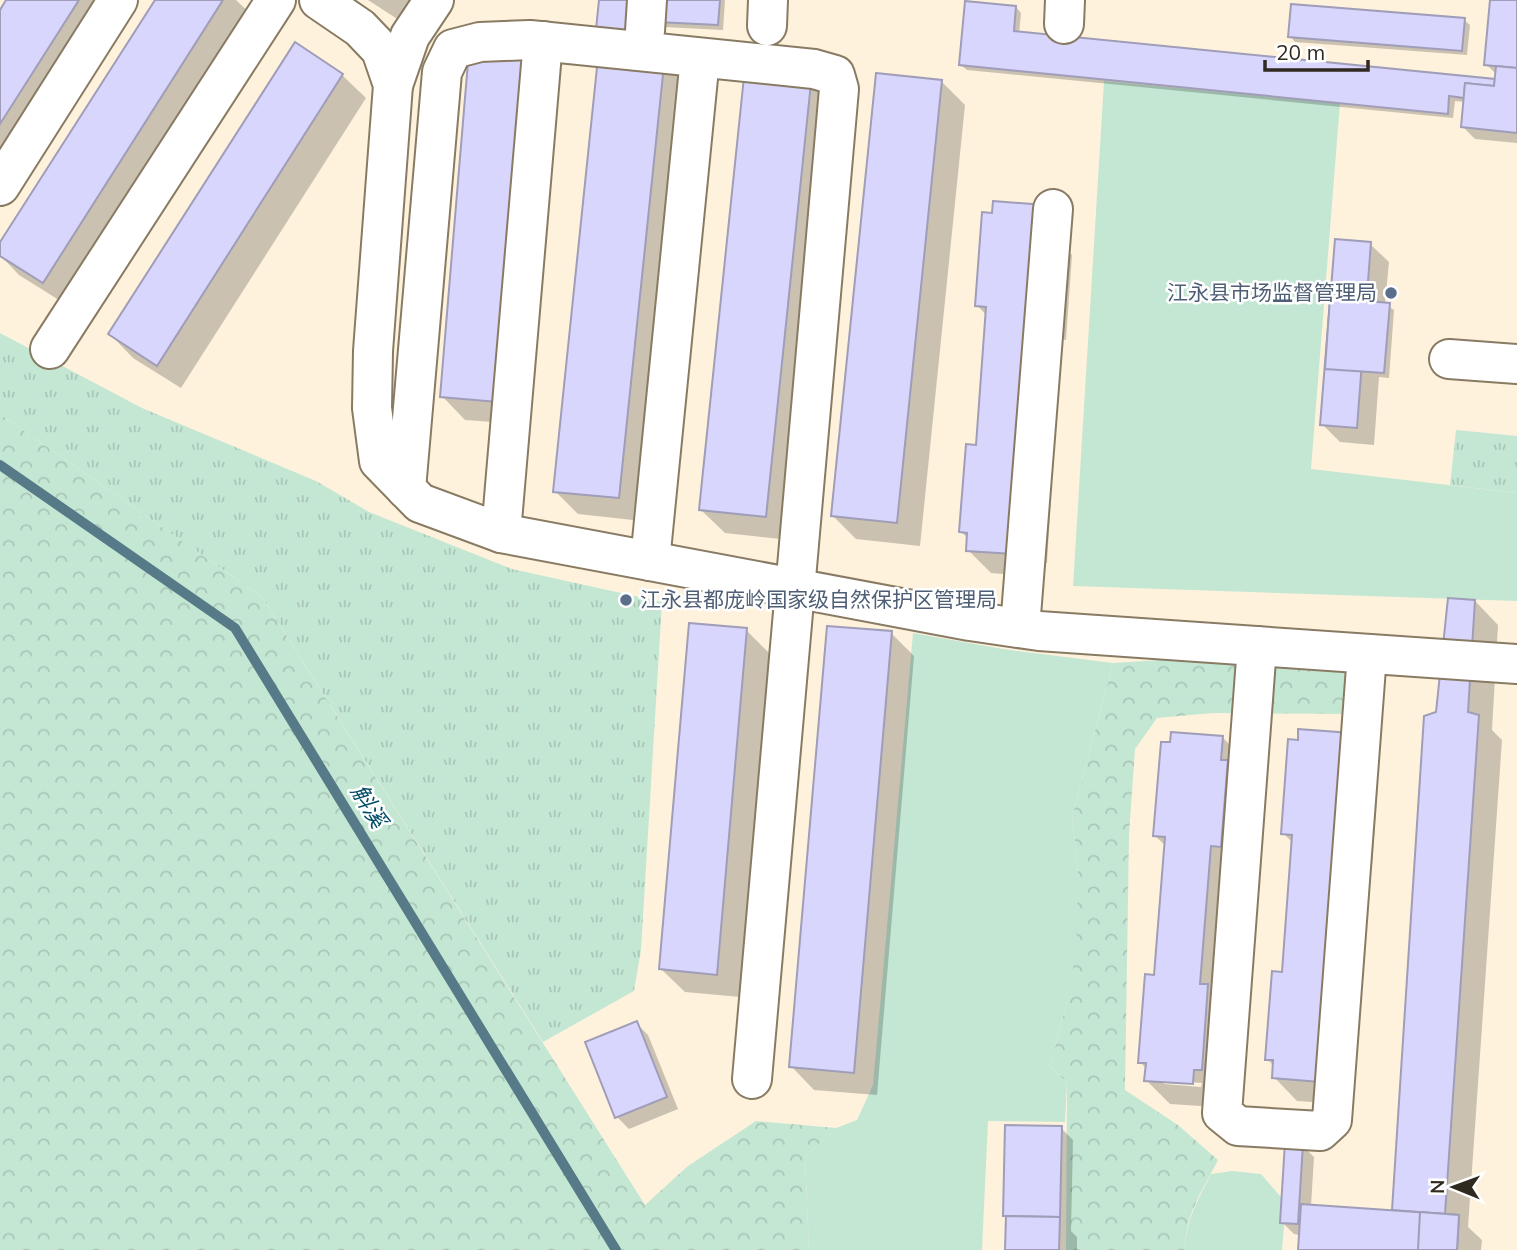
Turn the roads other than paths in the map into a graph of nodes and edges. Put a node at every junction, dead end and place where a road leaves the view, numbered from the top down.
1 (118, 0) edge
2 (276, 0) edge
3 (318, 0) edge
4 (434, 0) edge
5 (543, 41) junction
6 (700, 58) junction
7 (393, 85) junction
8 (0, 186) edge
9 (1053, 209) dead end
10 (50, 349) dead end
11 (1450, 359) dead end
12 (1517, 364) edge
13 (406, 489) junction
14 (501, 533) junction
15 (650, 561) junction
16 (795, 588) junction
17 (1020, 628) junction
18 (1257, 646) junction
19 (1367, 654) junction
20 (1517, 664) edge
21 (752, 1079) dead end

1 - 8 lane
2 - 10 lane
3 - 7 lane
4 - 7 lane
5 - 6 lane
5 - 13 lane
5 - 14 lane
6 - 15 lane
6 - 16 lane
7 - 13 lane
9 - 17 lane
11 - 12 lane
13 - 14 lane
14 - 15 lane
15 - 16 lane
16 - 17 lane
16 - 21 lane
17 - 18 lane
18 - 19 lane
18 - 19 lane
19 - 20 lane

